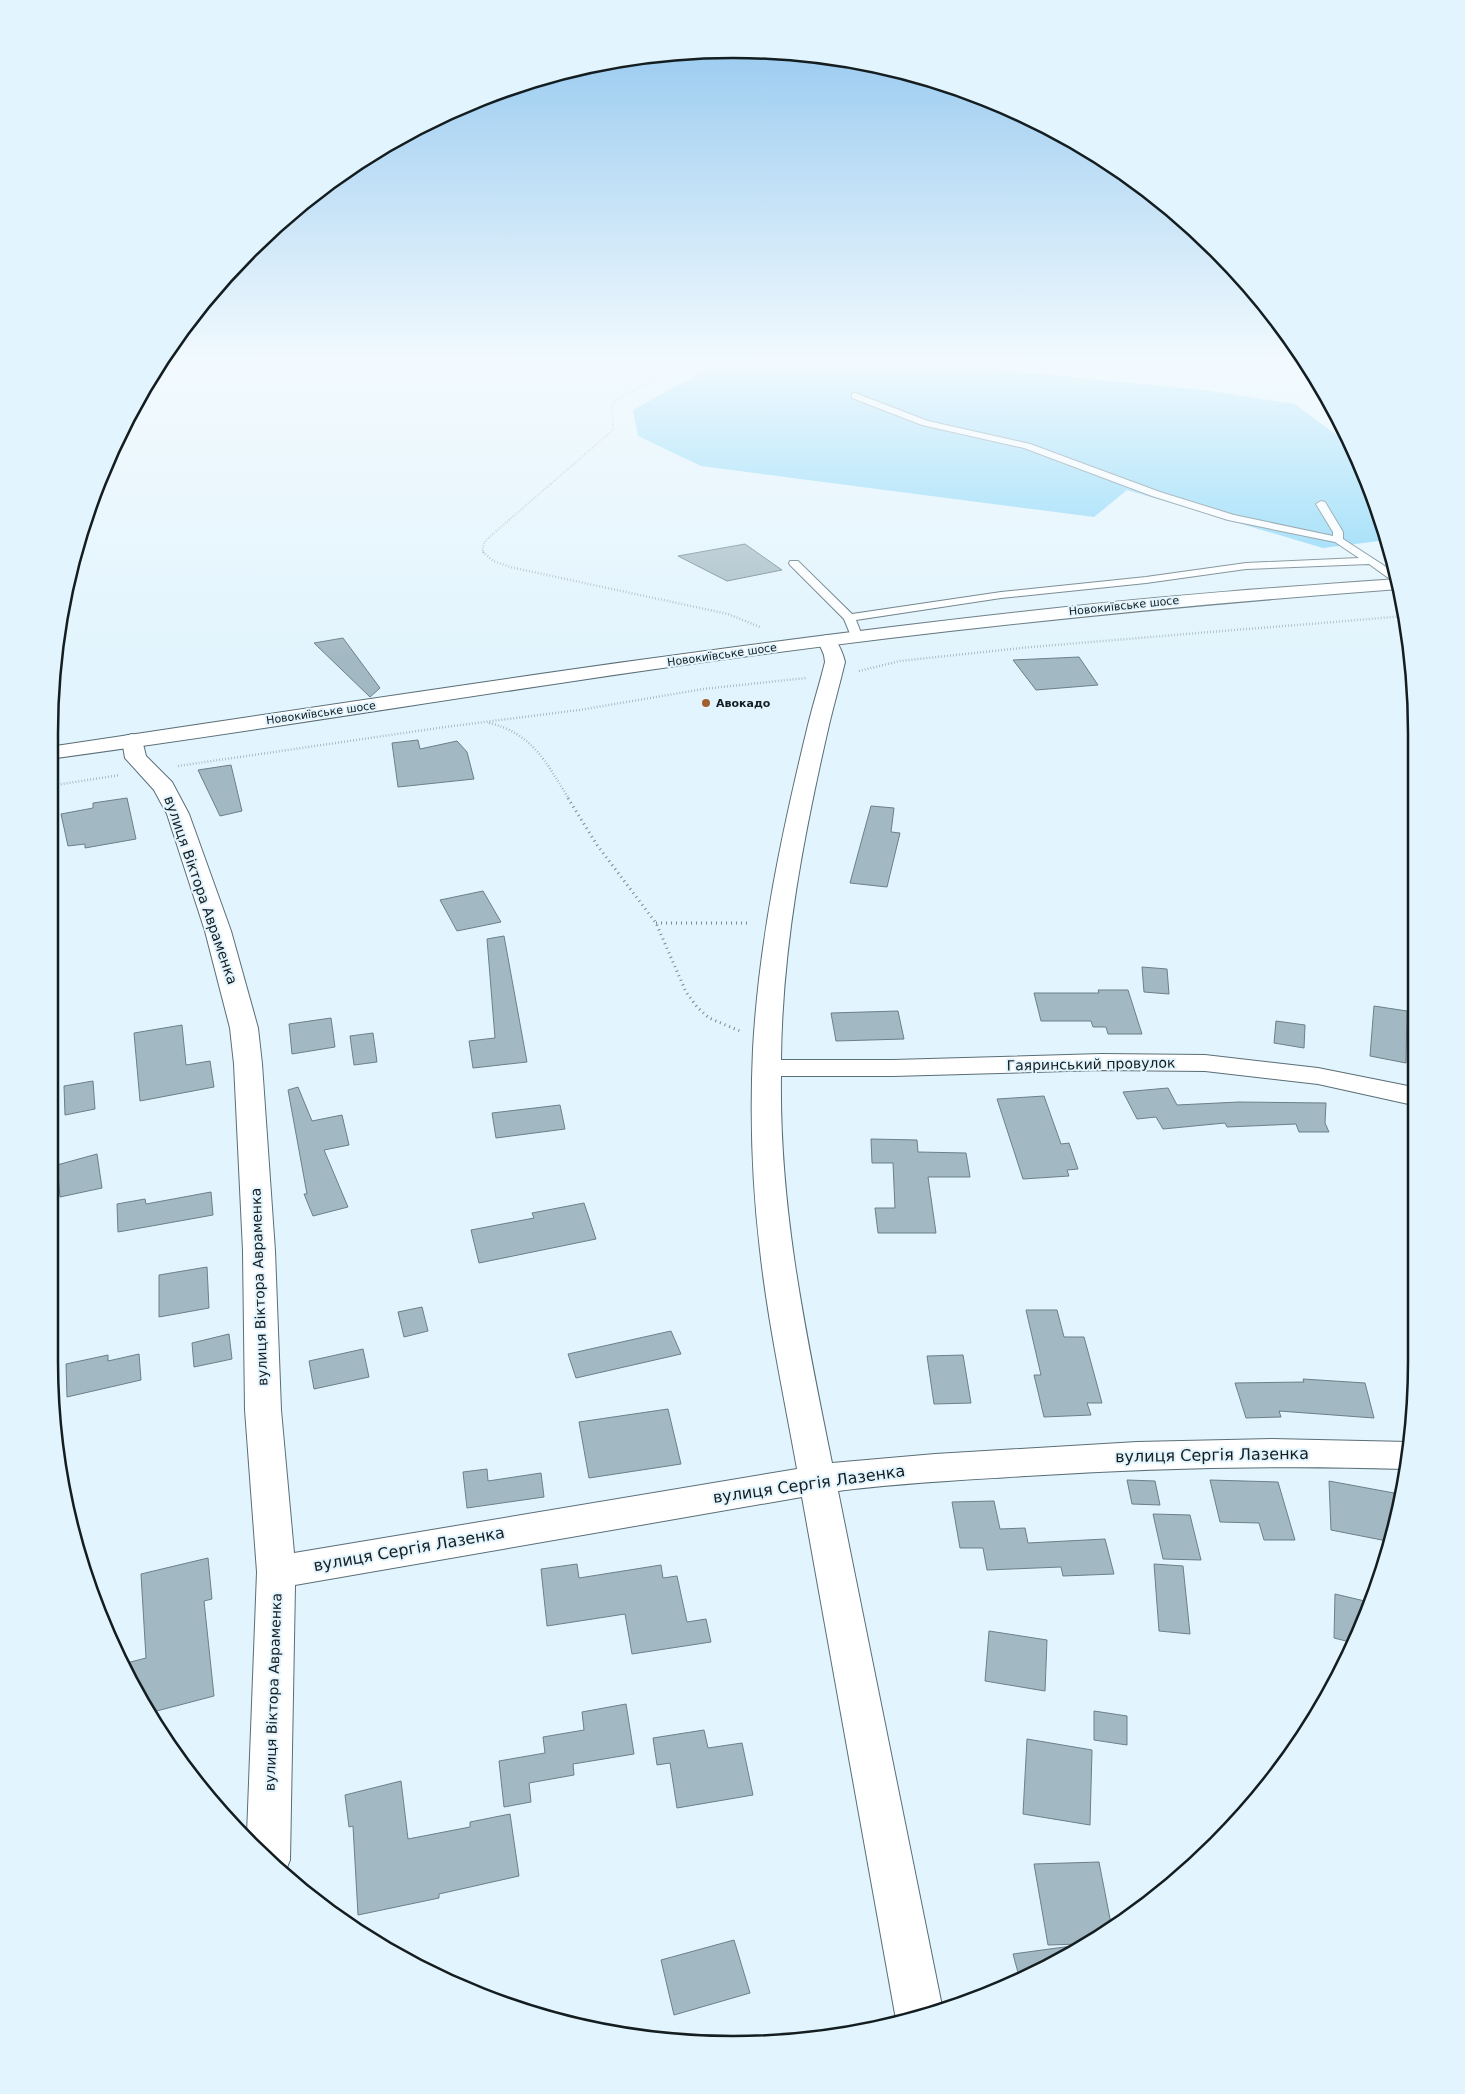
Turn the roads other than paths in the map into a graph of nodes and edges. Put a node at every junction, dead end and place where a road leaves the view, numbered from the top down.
1 (1069, 462) edge
2 (1321, 504) dead end
3 (1338, 540) junction
4 (1371, 560) junction
5 (794, 563) dead end
6 (1388, 572) edge
7 (1391, 585) edge
8 (849, 618) junction
9 (842, 640) junction
10 (132, 740) junction
11 (58, 752) edge
12 (767, 1053) junction
13 (1408, 1095) edge
14 (1401, 1455) edge
15 (816, 1480) junction
16 (276, 1572) junction
17 (268, 1851) edge
18 (918, 2010) edge

1 - 3 lane
2 - 3 lane
3 - 4 lane
4 - 6 lane
4 - 8 lane
5 - 8 lane
7 - 9 street, Новокиївське шосе
8 - 9 lane
9 - 10 street, Новокиївське шосе
9 - 12 street
10 - 11 street, Новокиївське шосе
10 - 16 street, вулиця Віктора Авраменка
12 - 13 street, Гаяринський провулок
12 - 15 street
14 - 15 street, вулиця Сергія Лазенка
15 - 16 street, вулиця Сергія Лазенка
15 - 18 street
16 - 17 street, вулиця Віктора Авраменка

